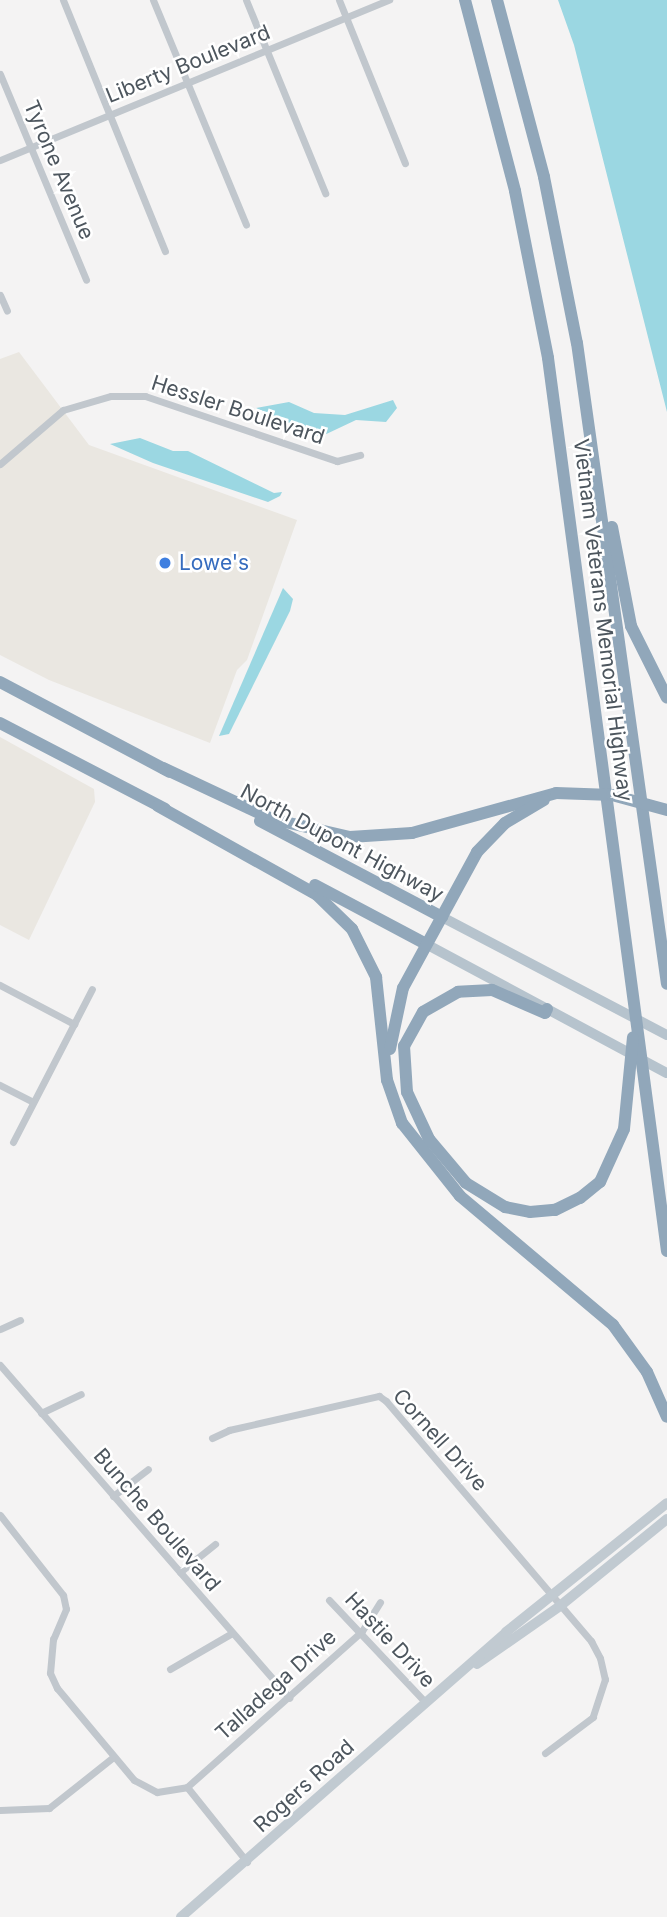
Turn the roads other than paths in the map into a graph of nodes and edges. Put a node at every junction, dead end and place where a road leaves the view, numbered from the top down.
1 (62, 0) edge
2 (153, 0) edge
3 (246, 0) edge
4 (339, 0) edge
5 (389, 0) edge
6 (465, 0) edge
7 (497, 0) edge
8 (346, 17) junction
9 (267, 51) junction
10 (0, 74) edge
11 (187, 83) junction
12 (109, 115) junction
13 (30, 147) junction
14 (0, 160) edge
15 (405, 163) dead end
16 (326, 193) dead end
17 (246, 224) dead end
18 (165, 251) dead end
19 (86, 280) dead end
20 (0, 295) edge
21 (7, 311) dead end
22 (360, 455) dead end
23 (594, 456) junction
24 (0, 464) edge
25 (0, 682) edge
26 (667, 698) edge
27 (0, 723) edge
28 (163, 768) junction
29 (582, 793) junction
30 (158, 806) junction
31 (667, 810) edge
32 (442, 917) junction
33 (426, 944) junction
34 (667, 984) edge
35 (0, 985) edge
36 (92, 989) dead end
37 (634, 999) junction
38 (547, 1009) junction
39 (74, 1024) junction
40 (667, 1035) edge
41 (667, 1073) edge
42 (0, 1085) edge
43 (33, 1102) junction
44 (407, 1130) junction
45 (13, 1142) dead end
46 (667, 1251) edge
47 (20, 1320) dead end
48 (0, 1329) edge
49 (0, 1365) edge
50 (81, 1394) dead end
51 (41, 1413) junction
52 (667, 1417) edge
53 (212, 1438) dead end
54 (148, 1469) dead end
55 (113, 1496) junction
56 (667, 1503) edge
57 (0, 1515) edge
58 (667, 1519) edge
59 (215, 1544) dead end
60 (180, 1572) junction
61 (551, 1595) junction
62 (329, 1600) dead end
63 (380, 1602) dead end
64 (560, 1606) junction
65 (362, 1631) junction
66 (232, 1633) junction
67 (170, 1669) dead end
68 (451, 1682) junction
69 (289, 1698) junction
70 (426, 1703) junction
71 (545, 1753) dead end
72 (112, 1758) junction
73 (187, 1787) junction
74 (0, 1810) edge
75 (247, 1862) junction
76 (181, 1917) edge

1 - 12 street
2 - 11 street
3 - 9 street
4 - 8 street
5 - 8 street, Liberty Boulevard
6 - 37 highway, Vietnam Veterans Memorial Highway
7 - 23 highway, Vietnam Veterans Memorial Highway
8 - 9 street, Liberty Boulevard
8 - 15 street
9 - 11 street, Liberty Boulevard
9 - 16 street
10 - 13 street, Tyrone Avenue
11 - 12 street, Liberty Boulevard
11 - 17 street
12 - 13 street, Liberty Boulevard
12 - 18 street
13 - 14 street, Liberty Boulevard
13 - 19 street, Tyrone Avenue
20 - 21 street
22 - 24 street, Hessler Boulevard
23 - 26 highway
23 - 34 highway, Vietnam Veterans Memorial Highway
25 - 28 highway, North Dupont Highway
27 - 30 highway
28 - 29 highway
28 - 32 highway, North Dupont Highway
29 - 31 highway
29 - 32 highway
30 - 33 highway
30 - 44 highway
32 - 33 highway
32 - 40 main road, North Dupont Highway
33 - 38 main road
33 - 44 highway
35 - 39 street
36 - 39 street
37 - 38 highway
37 - 46 highway, Vietnam Veterans Memorial Highway
38 - 41 main road
39 - 43 street
42 - 43 street
43 - 45 street
44 - 52 highway
47 - 48 street
49 - 51 street, Bunche Boulevard
50 - 51 street
51 - 55 street, Bunche Boulevard
53 - 61 street, Cornell Drive
54 - 55 street
55 - 60 street, Bunche Boulevard
56 - 61 street, Rogers Road
57 - 72 street
58 - 64 street, Rogers Road
59 - 60 street
60 - 66 street, Bunche Boulevard
61 - 64 street, Cornell Drive
61 - 68 street, Rogers Road
62 - 65 street, Hastie Drive
63 - 65 street, Talladega Drive
64 - 68 street, Rogers Road
64 - 71 street, Cornell Drive
65 - 69 street, Talladega Drive
65 - 70 street, Hastie Drive
66 - 67 street
66 - 69 street, Bunche Boulevard
68 - 70 street, Rogers Road
69 - 73 street, Talladega Drive
70 - 75 street, Rogers Road
72 - 73 street
72 - 74 street
73 - 75 street
75 - 76 street, Rogers Road

